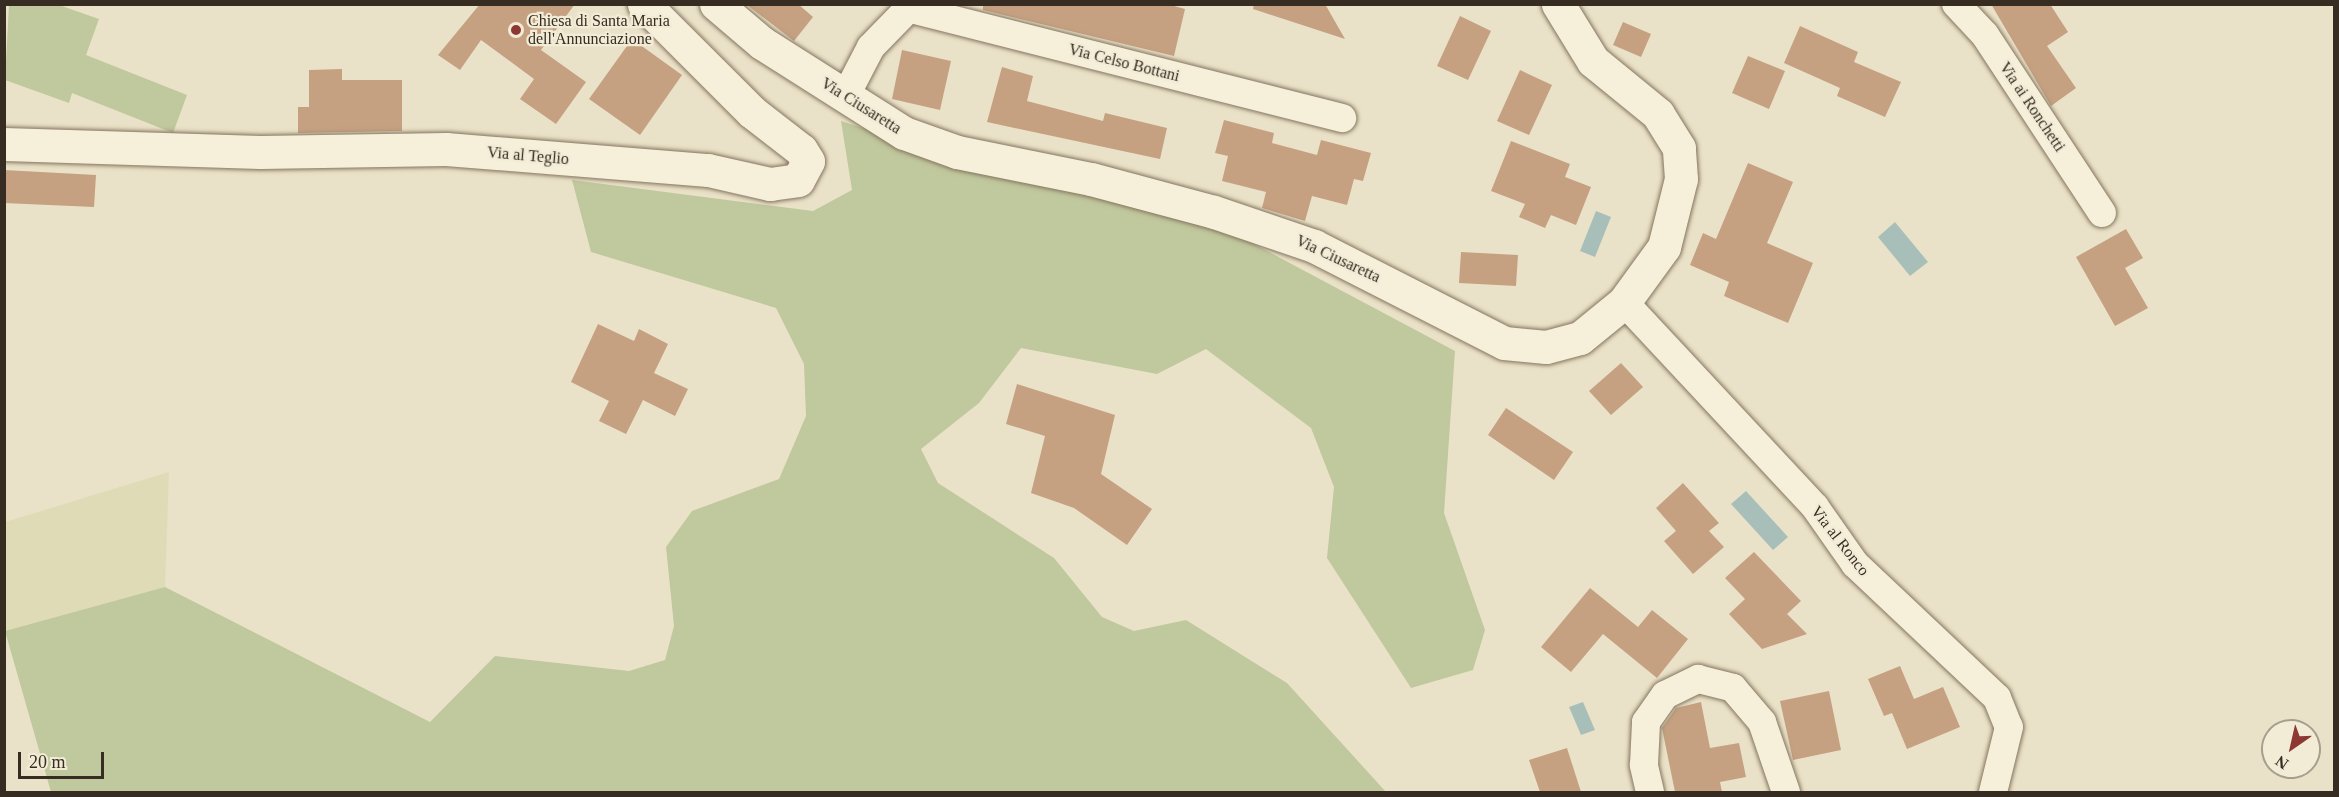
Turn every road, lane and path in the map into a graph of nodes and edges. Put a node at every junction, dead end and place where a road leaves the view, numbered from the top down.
1 (644, 4) edge
2 (716, 4) edge
3 (1558, 4) edge
4 (1956, 4) edge
5 (910, 6) edge
6 (845, 97) junction
7 (1342, 118) dead end
8 (4, 144) edge
9 (2103, 213) dead end
10 (1624, 302) junction
11 (1650, 792) edge
12 (1786, 792) edge
13 (1994, 792) edge

1 - 8 street, Via al Teglio
2 - 6 street, Via Ciusaretta
3 - 10 street, Via Ciusaretta
4 - 9 street, Via ai Ronchetti
5 - 6 street, Via Celso Bottani
5 - 7 street, Via Celso Bottani
6 - 10 street, Via Ciusaretta
10 - 13 street, Via al Ronco
11 - 12 street

